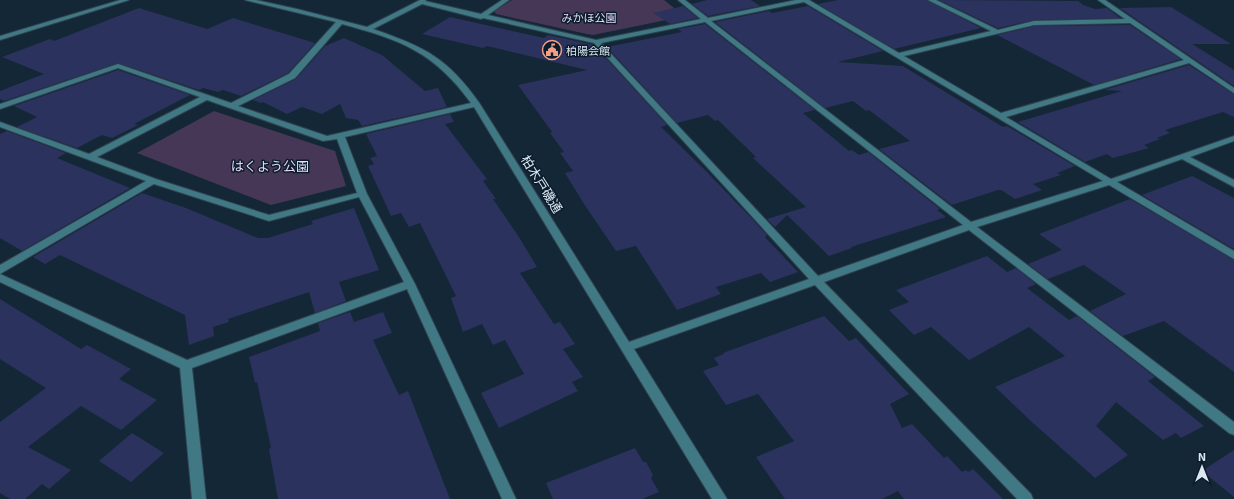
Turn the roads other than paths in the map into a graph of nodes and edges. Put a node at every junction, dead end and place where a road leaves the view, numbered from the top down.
1 (126, 0) edge
2 (248, 0) edge
3 (506, 0) edge
4 (681, 0) edge
5 (805, 0) edge
6 (931, 0) edge
7 (1101, 0) edge
8 (422, 1) edge
9 (481, 17) junction
10 (707, 19) junction
11 (1132, 21) junction
12 (340, 22) junction
13 (369, 29) junction
14 (997, 32) junction
15 (0, 38) edge
16 (596, 42) junction
17 (900, 55) junction
18 (1189, 61) junction
19 (1234, 91) edge
20 (206, 97) junction
21 (476, 104) junction
22 (231, 106) junction
23 (0, 107) edge
24 (1000, 116) junction
25 (0, 124) edge
26 (340, 136) junction
27 (1234, 138) edge
28 (1182, 156) junction
29 (91, 158) junction
30 (153, 180) junction
31 (1110, 182) junction
32 (1234, 184) edge
33 (362, 194) junction
34 (970, 226) junction
35 (1234, 256) edge
36 (0, 270) edge
37 (0, 278) edge
38 (816, 280) junction
39 (410, 284) junction
40 (628, 346) junction
41 (186, 365) junction
42 (1234, 429) edge
43 (200, 499) edge
44 (509, 499) edge
45 (720, 499) edge
46 (1026, 499) edge

1 - 15 street
2 - 12 street, 柏木戸磯通
3 - 9 street
4 - 10 street
5 - 10 street
5 - 17 street
6 - 14 street
7 - 11 street
8 - 9 street
8 - 13 street
9 - 16 street
10 - 16 street
10 - 34 street
11 - 14 street
11 - 18 street
12 - 13 street, 柏木戸磯通
12 - 22 street
13 - 21 street, 柏木戸磯通
14 - 17 street
16 - 38 street
17 - 24 street
18 - 19 street
18 - 24 street
20 - 22 street
20 - 23 street
20 - 29 street
21 - 26 street
21 - 40 street, 柏木戸磯通
22 - 26 street
24 - 31 street
25 - 29 street
26 - 33 street
27 - 28 street
28 - 31 street
28 - 32 street
29 - 30 street
30 - 33 street
30 - 36 street
31 - 34 street
31 - 35 street
33 - 39 street
34 - 38 street
34 - 42 street
37 - 41 street
38 - 40 street
38 - 46 street
39 - 41 street
39 - 44 street
40 - 45 street, 柏木戸磯通
41 - 43 street

